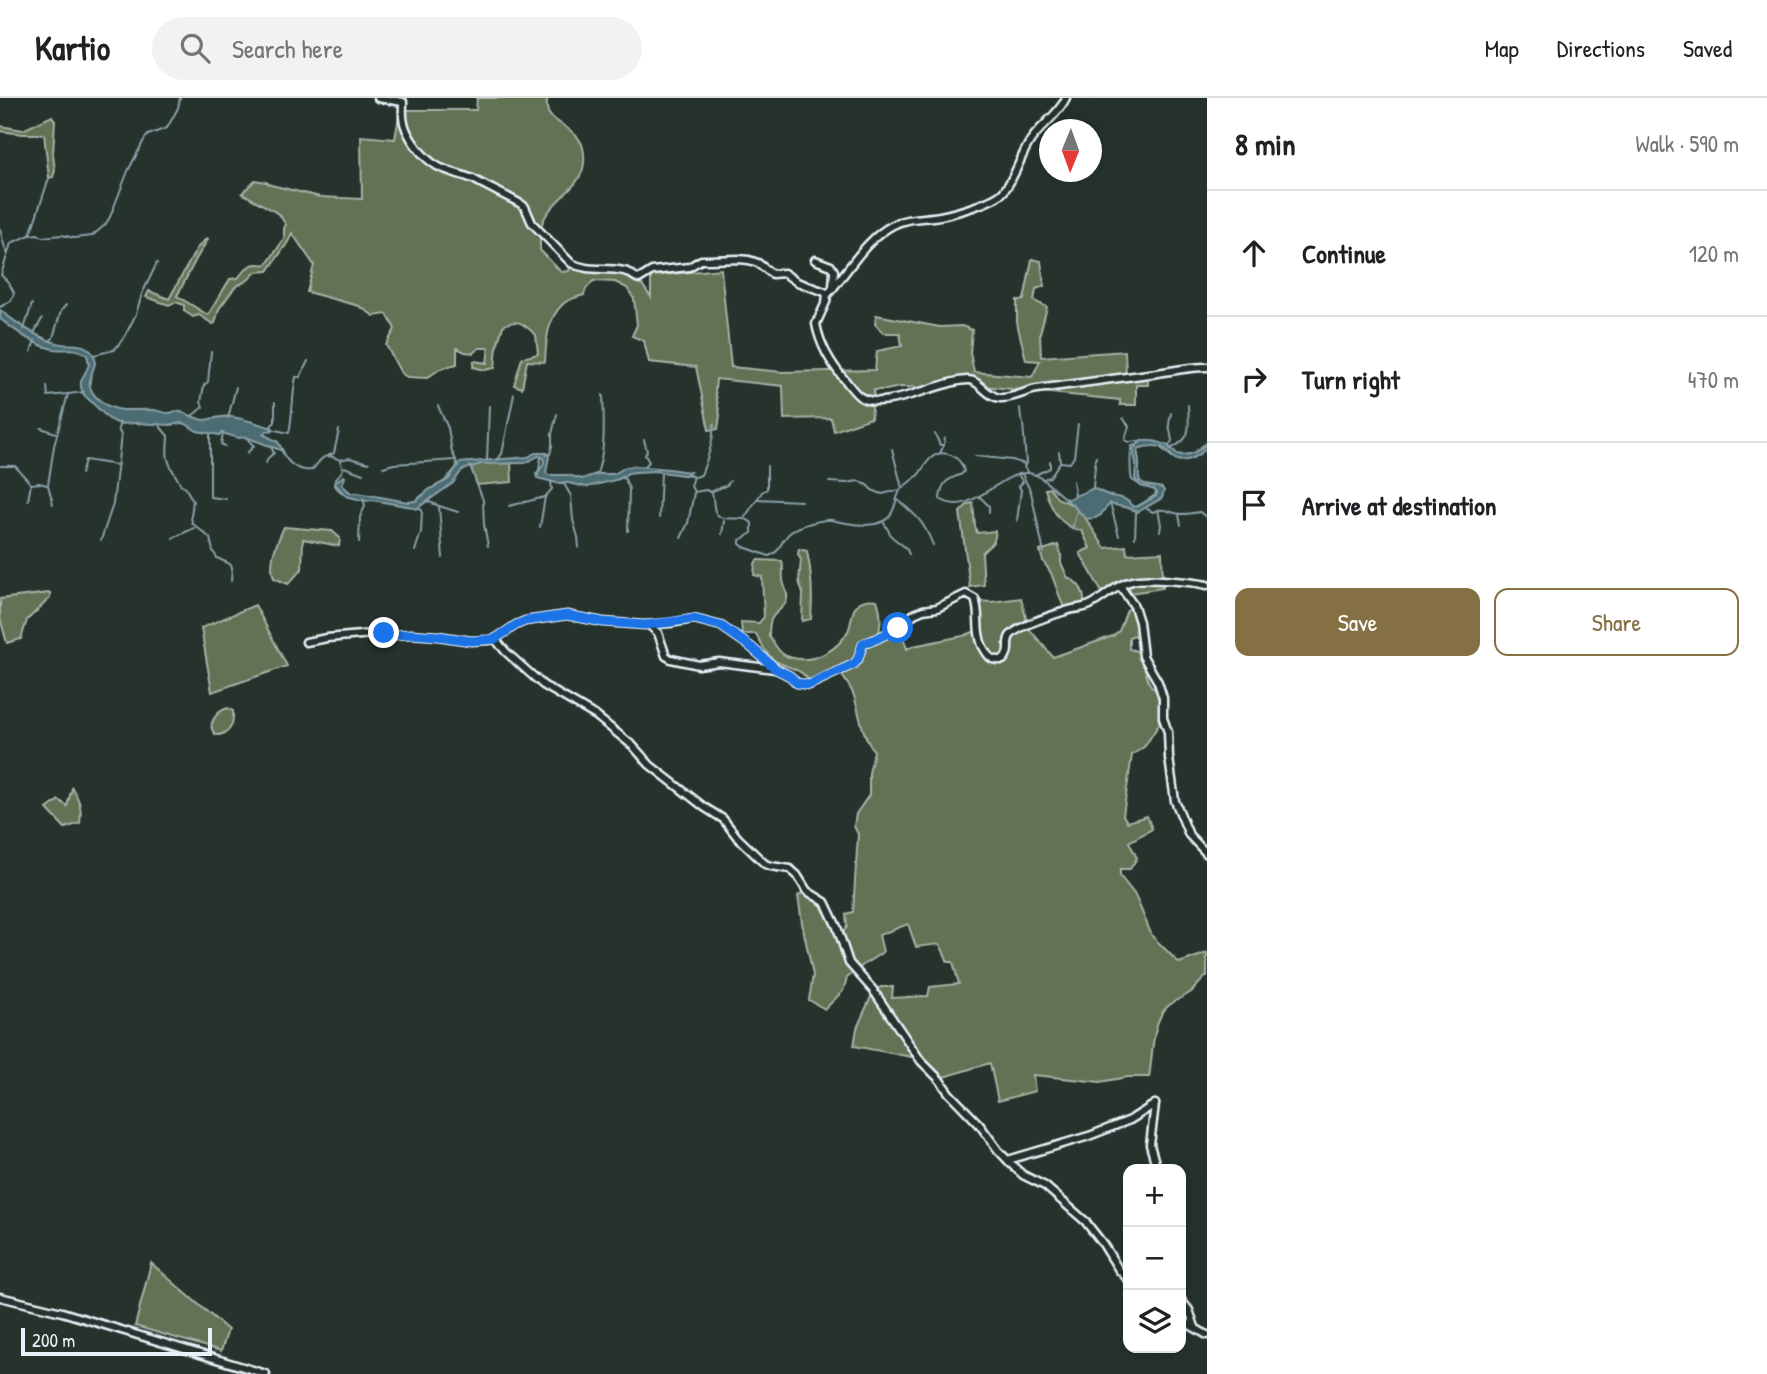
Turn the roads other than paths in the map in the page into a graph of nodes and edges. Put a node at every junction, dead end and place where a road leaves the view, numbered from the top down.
1 (379, 98) edge
2 (1066, 98) edge
3 (815, 260) dead end
4 (833, 288) junction
5 (827, 295) junction
6 (1207, 367) edge
7 (1207, 584) edge
8 (1120, 586) junction
9 (649, 625) junction
10 (495, 639) junction
11 (306, 642) dead end
12 (776, 669) junction
13 (1207, 855) edge
14 (1008, 1160) junction
15 (1155, 1164) edge
16 (1123, 1274) edge
17 (0, 1297) edge
18 (1186, 1306) edge
19 (1186, 1322) edge
20 (1195, 1327) junction
21 (1207, 1335) edge
22 (266, 1374) edge

1 - 5 street
2 - 4 street
3 - 4 street
4 - 5 street
5 - 6 street
7 - 8 street
8 - 12 street
8 - 13 street
9 - 10 street
9 - 12 street
9 - 12 street
10 - 11 street
10 - 14 street
14 - 15 street
14 - 16 street
17 - 22 street
18 - 20 street
19 - 20 street
20 - 21 street

